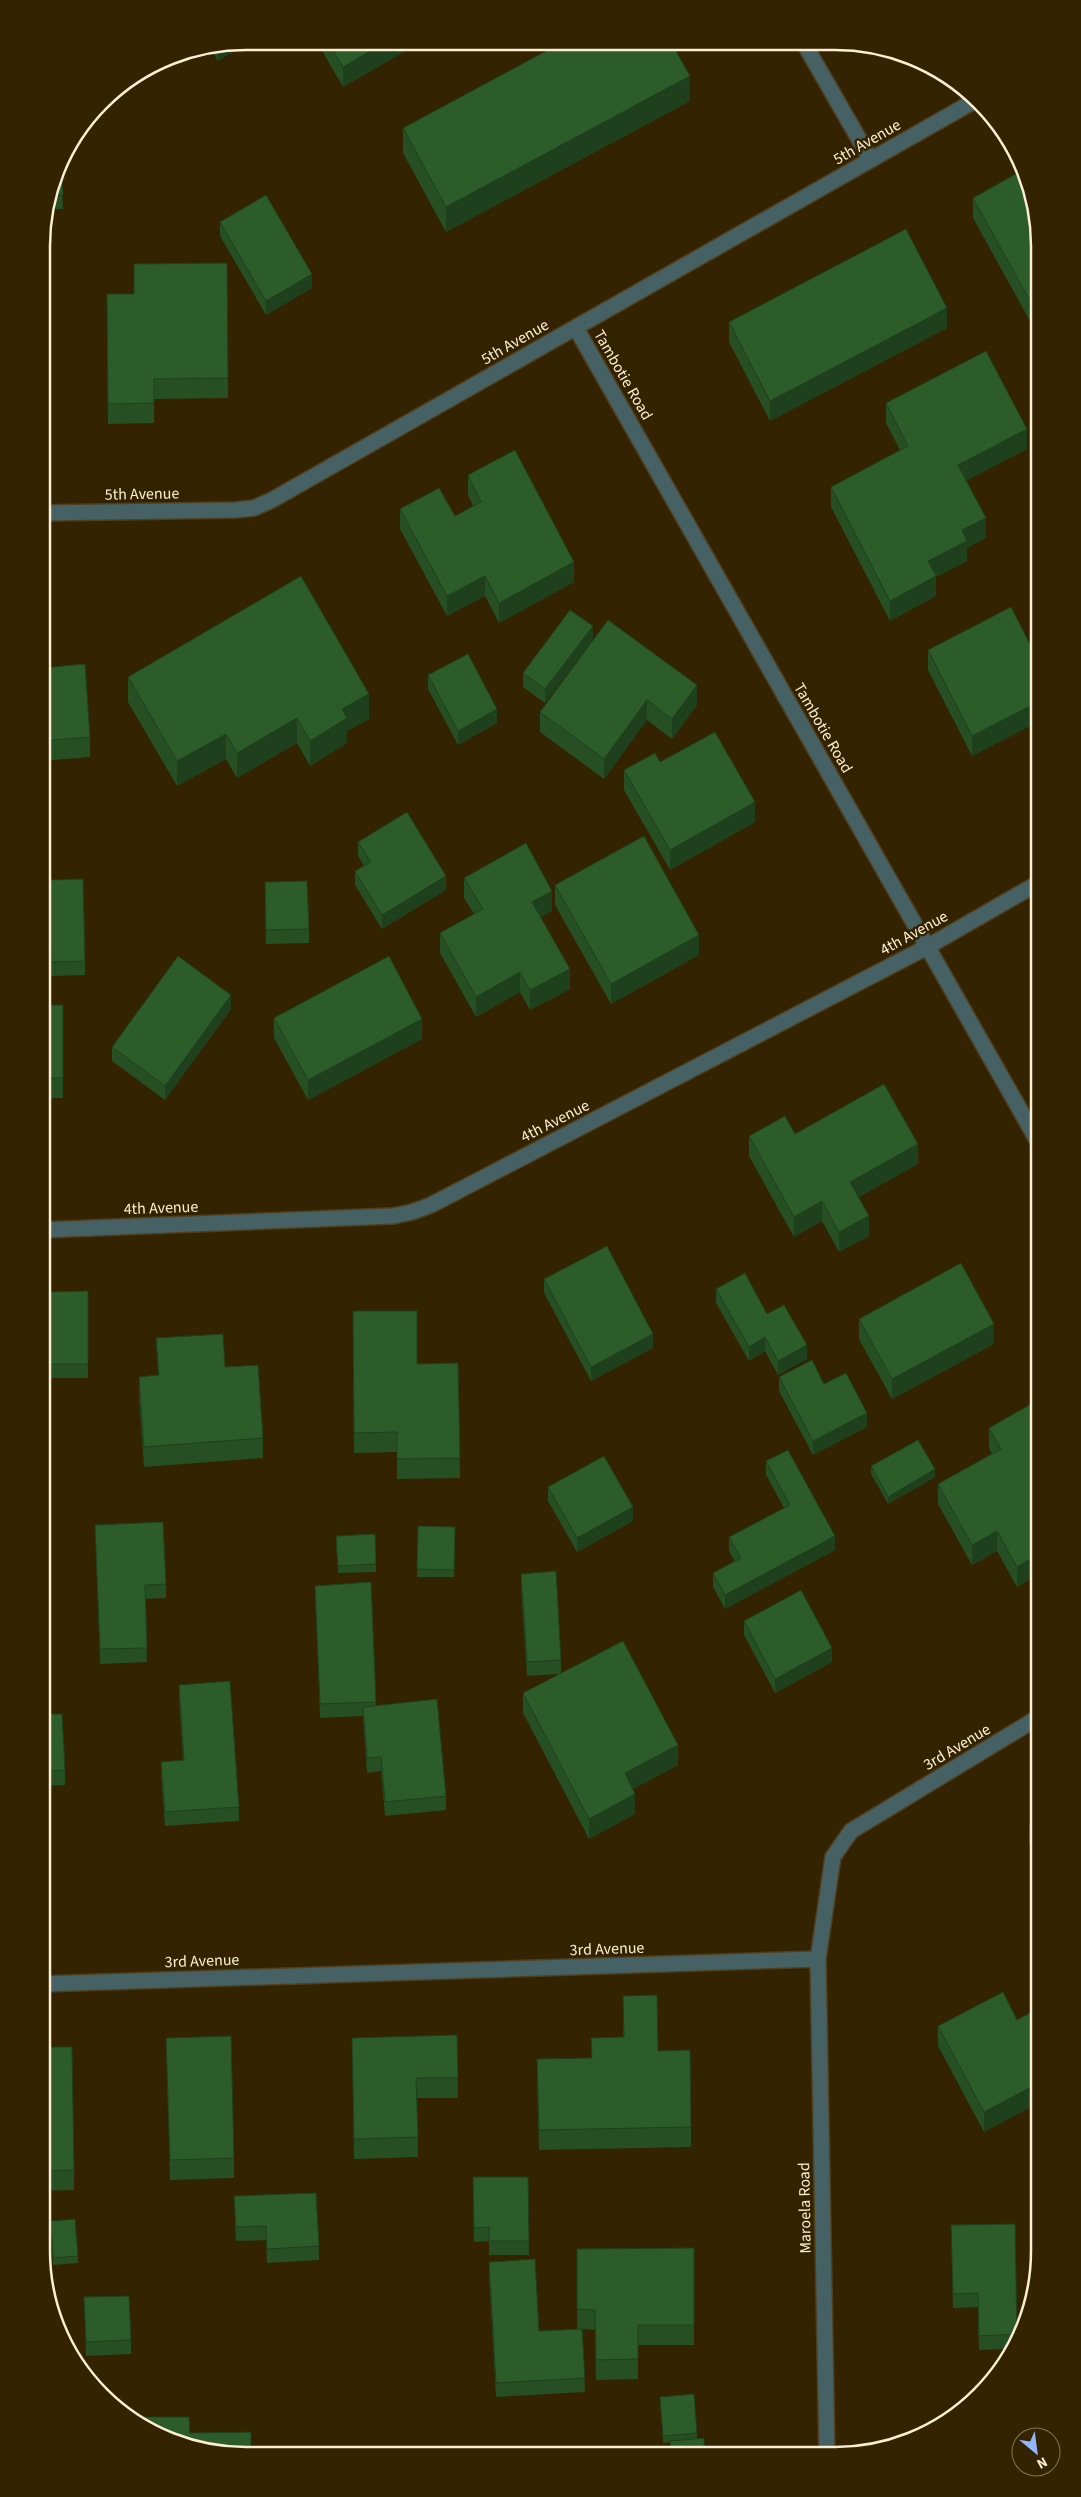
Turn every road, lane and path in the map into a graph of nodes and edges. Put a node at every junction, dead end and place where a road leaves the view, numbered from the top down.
1 (808, 50) edge
2 (970, 104) edge
3 (871, 160) junction
4 (576, 328) junction
5 (50, 513) edge
6 (1031, 887) edge
7 (927, 947) junction
8 (1031, 1129) edge
9 (50, 1230) edge
10 (1031, 1722) edge
11 (818, 1960) junction
12 (50, 1984) edge
13 (827, 2447) edge

1 - 3 street
2 - 3 street, 5th Avenue
3 - 4 street, 5th Avenue
4 - 5 street, 5th Avenue
4 - 7 street, Tambotie Road
6 - 7 street, 4th Avenue
7 - 8 street, Tambotie Road
7 - 9 street, 4th Avenue
10 - 11 street, 3rd Avenue
11 - 12 street, 3rd Avenue
11 - 13 street, Maroela Road

